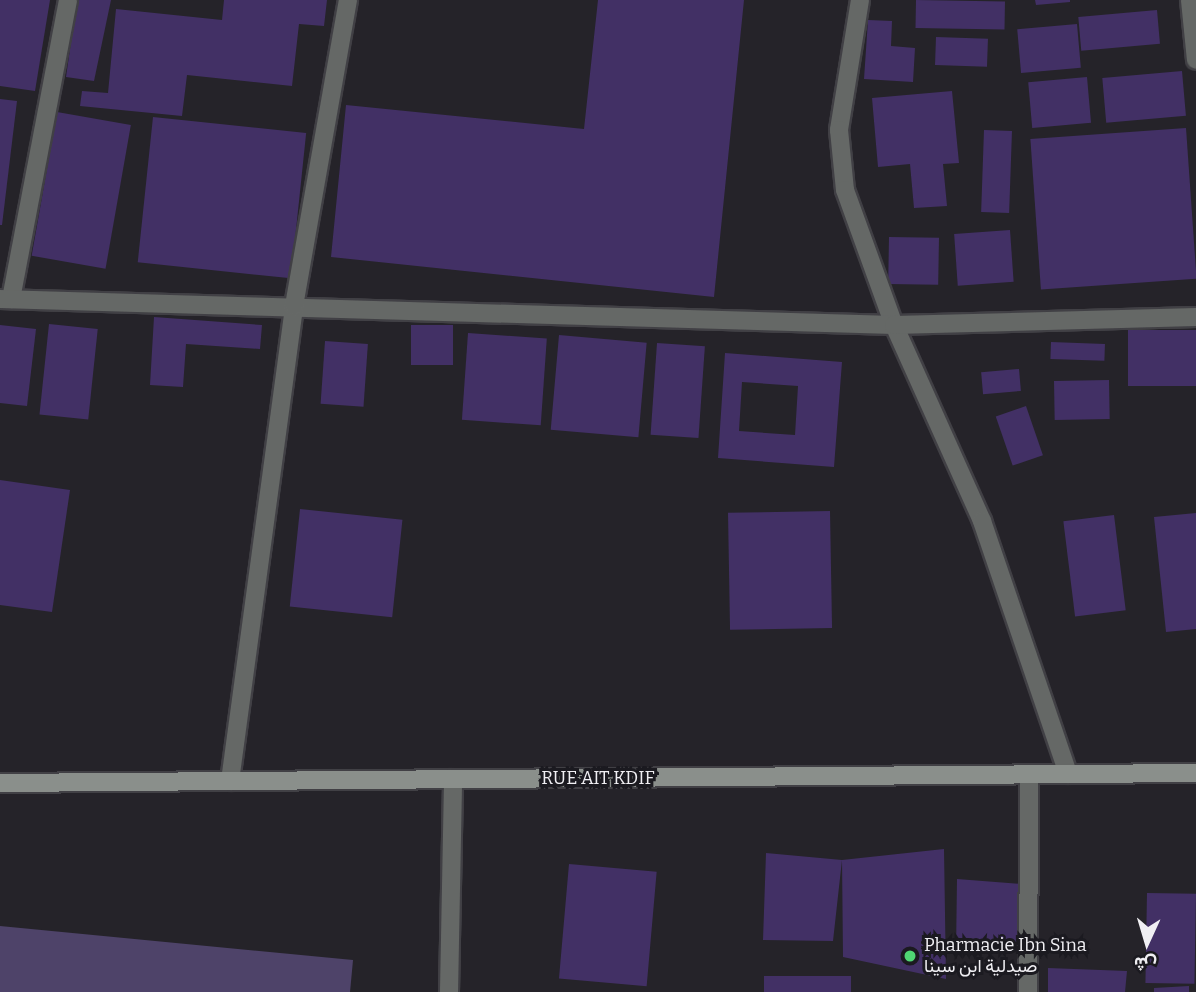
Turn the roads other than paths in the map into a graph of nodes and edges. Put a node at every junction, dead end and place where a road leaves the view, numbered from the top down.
1 (68, 0) edge
2 (348, 0) edge
3 (860, 0) edge
4 (1190, 0) edge
5 (1196, 60) edge
6 (5, 299) edge
7 (294, 306) junction
8 (1196, 317) edge
9 (894, 325) junction
10 (1196, 772) edge
11 (1028, 774) junction
12 (1068, 774) junction
13 (453, 779) junction
14 (230, 781) junction
15 (0, 783) edge
16 (449, 992) edge
17 (1028, 992) edge

1 - 6 street
2 - 7 street
3 - 9 street
4 - 5 street
6 - 7 street
7 - 9 street
7 - 14 street
8 - 9 street
9 - 12 street
10 - 12 street, RUE AIT KDIF
11 - 12 street, RUE AIT KDIF
11 - 13 street, RUE AIT KDIF
11 - 17 street
13 - 14 street, RUE AIT KDIF
13 - 16 street
14 - 15 street, RUE AIT KDIF

